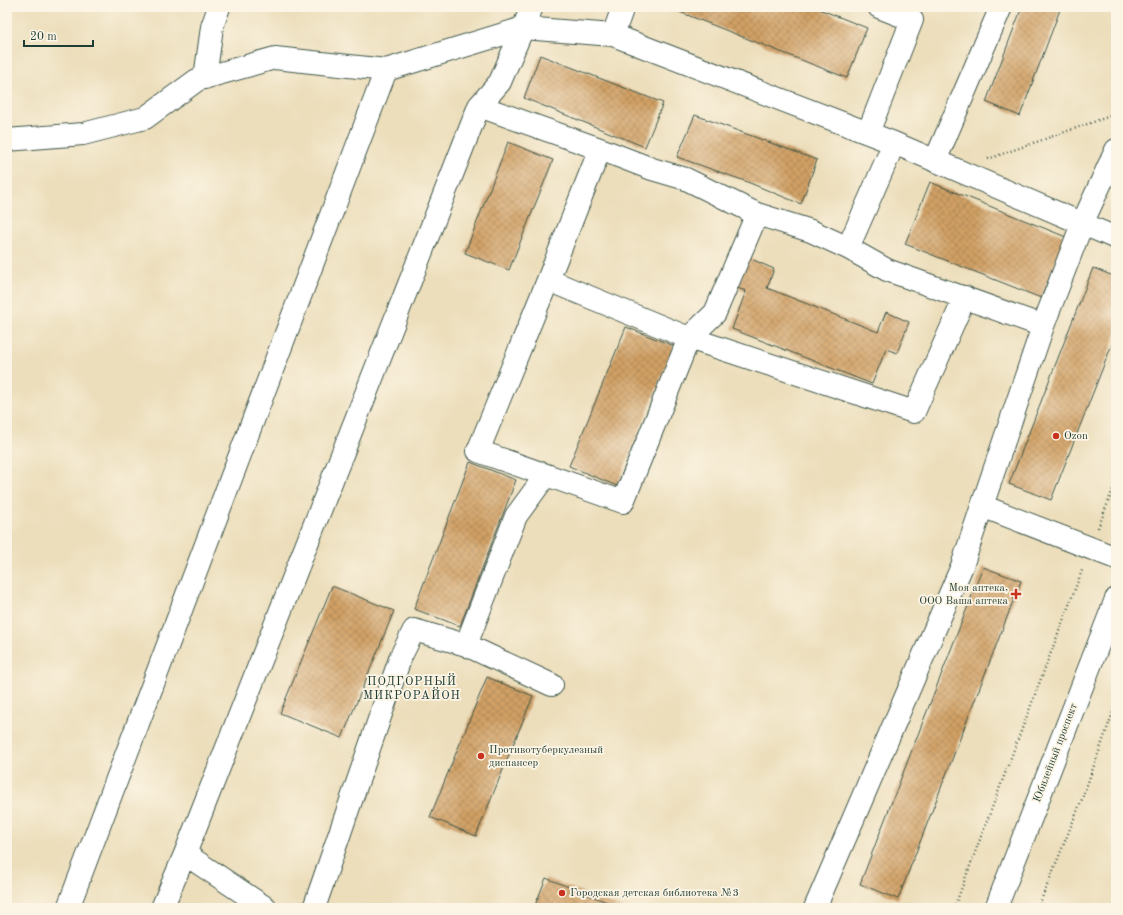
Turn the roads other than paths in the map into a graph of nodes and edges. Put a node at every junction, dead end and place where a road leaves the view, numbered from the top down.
1 (219, 7) edge
2 (532, 7) edge
3 (624, 7) edge
4 (879, 7) edge
5 (1001, 7) edge
6 (523, 28) junction
7 (613, 35) junction
8 (386, 70) junction
9 (205, 78) junction
10 (479, 106) junction
11 (868, 133) junction
12 (7, 140) edge
13 (894, 143) junction
14 (600, 149) junction
15 (1116, 150) edge
16 (935, 161) junction
17 (757, 214) junction
18 (1082, 224) junction
19 (1116, 238) edge
20 (848, 248) junction
21 (548, 280) junction
22 (965, 297) junction
23 (1043, 326) junction
24 (689, 338) junction
25 (546, 475) junction
26 (982, 506) junction
27 (1116, 558) edge
28 (1116, 599) edge
29 (466, 645) junction
30 (552, 685) dead end
31 (186, 854) junction
32 (68, 908) edge
33 (162, 908) edge
34 (266, 908) edge
35 (314, 908) edge
36 (815, 908) edge
37 (996, 908) edge

1 - 9 street
2 - 6 street
3 - 7 street
4 - 11 street
5 - 16 street
6 - 7 street
6 - 8 street
6 - 10 street
7 - 11 street
8 - 9 street
8 - 32 street
9 - 12 street
10 - 14 street
10 - 31 street
11 - 13 street
13 - 16 street
13 - 20 street
14 - 17 street
14 - 21 street
15 - 18 street
16 - 18 street
17 - 20 street
17 - 24 street
18 - 19 street
18 - 23 street
20 - 22 street
21 - 24 street
21 - 25 street
22 - 23 street
22 - 24 street
23 - 26 street
24 - 25 street
25 - 29 street
26 - 27 street
26 - 36 street
28 - 37 street, Юбилейный проспект
29 - 30 street
29 - 35 street
31 - 33 street
31 - 34 street

